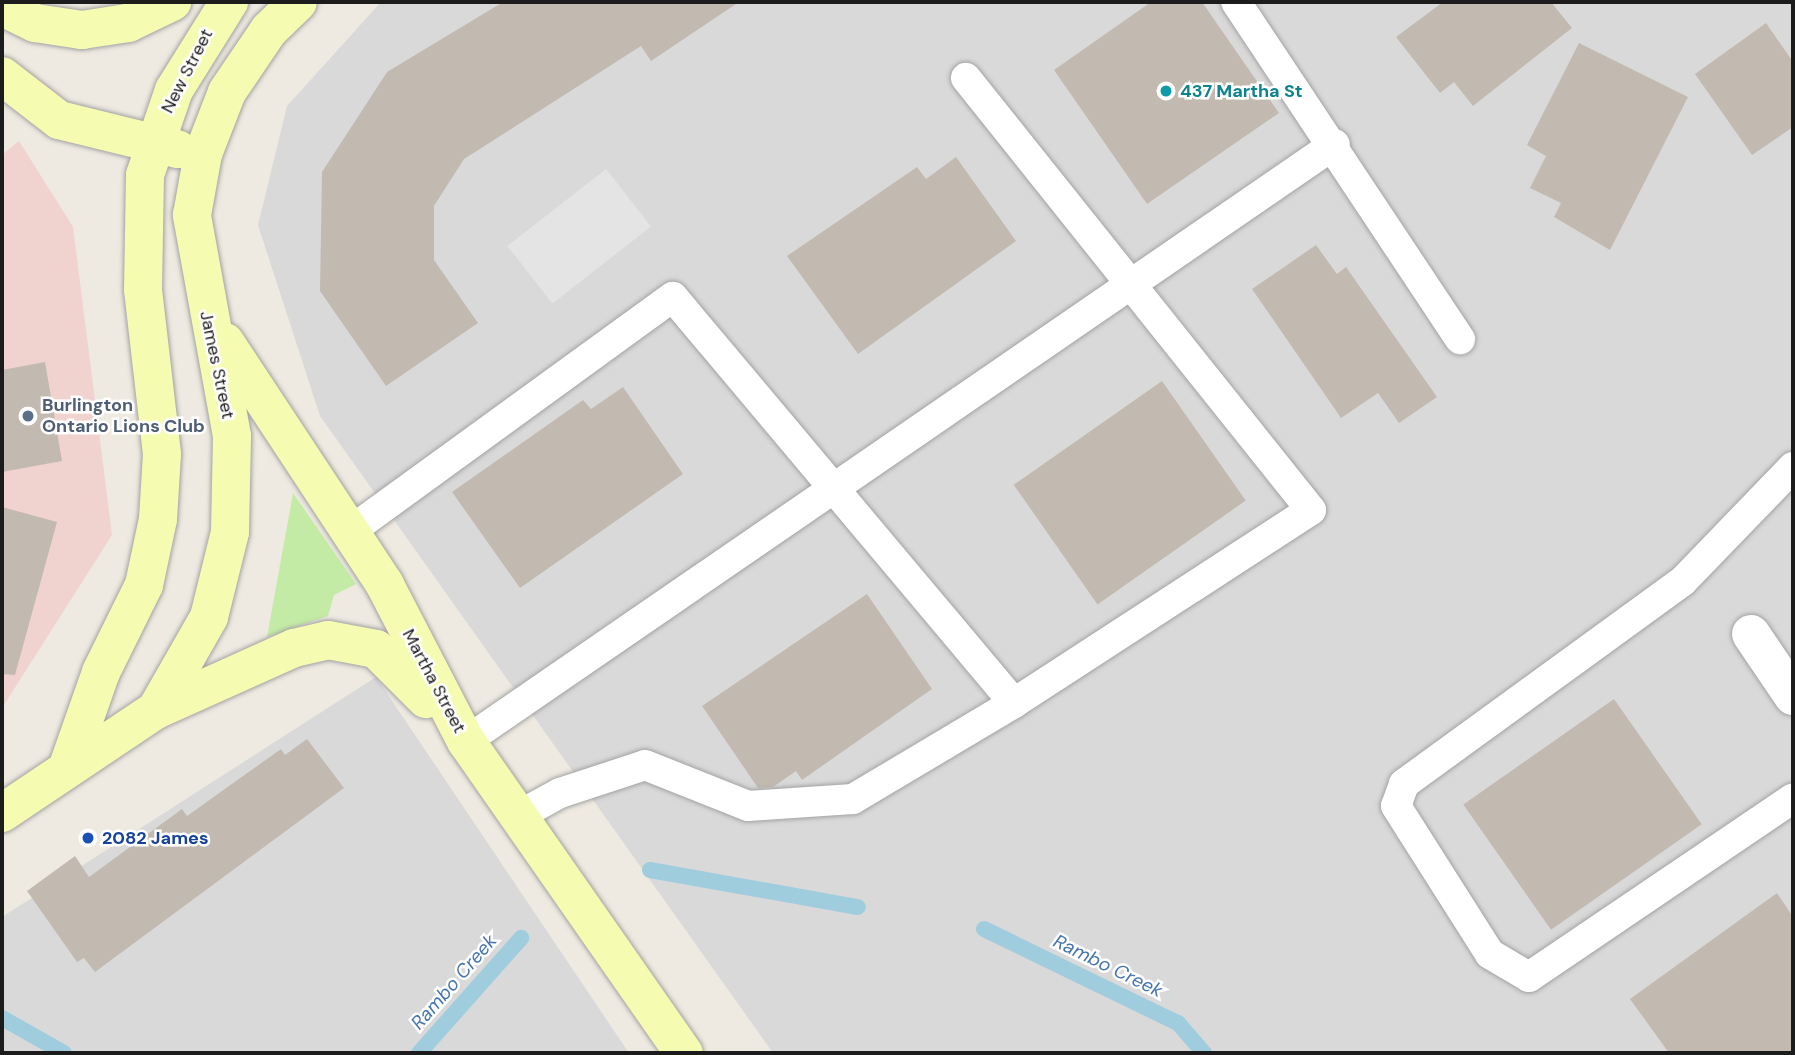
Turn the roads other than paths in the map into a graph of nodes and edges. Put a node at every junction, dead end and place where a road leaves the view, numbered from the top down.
1 (172, 2) edge
2 (229, 2) edge
3 (298, 2) edge
4 (1236, 2) edge
5 (2, 7) edge
6 (2, 76) edge
7 (966, 78) dead end
8 (153, 144) junction
9 (1335, 144) junction
10 (203, 154) junction
11 (1132, 283) junction
12 (202, 297) junction
13 (1460, 340) dead end
14 (1793, 467) edge
15 (830, 490) junction
16 (349, 532) junction
17 (1751, 634) dead end
18 (1793, 696) edge
19 (1014, 703) junction
20 (156, 710) junction
21 (466, 741) junction
22 (69, 763) junction
23 (1793, 798) edge
24 (2, 813) edge
25 (518, 816) junction
26 (684, 1053) edge

1 - 5 main road
2 - 8 main road, New Street
3 - 10 main road
4 - 9 lane
6 - 8 main road
7 - 11 lane
8 - 10 main road
8 - 22 main road
9 - 11 lane
9 - 13 lane
10 - 12 main road, James Street
11 - 15 lane
11 - 19 lane
12 - 16 main road, Martha Street
12 - 20 main road, James Street
14 - 23 lane
15 - 16 lane
15 - 19 lane
15 - 21 lane
16 - 21 main road, Martha Street
17 - 18 street
19 - 25 lane
20 - 21 main road
20 - 22 main road, James Street
21 - 25 main road, Martha Street
22 - 24 main road, James Street
25 - 26 main road, Martha Street

